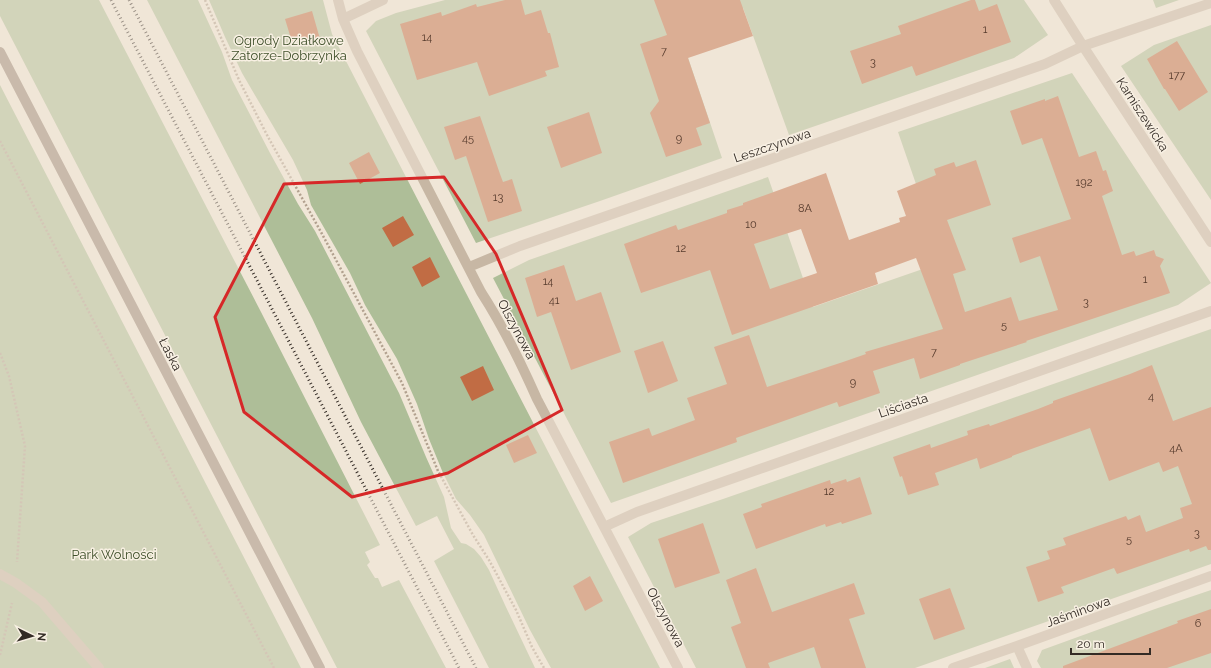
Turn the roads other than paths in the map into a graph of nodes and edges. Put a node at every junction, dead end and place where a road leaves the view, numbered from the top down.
1 (338, 0) edge
2 (383, 0) edge
3 (1054, 0) edge
4 (1211, 3) edge
5 (343, 19) junction
6 (1083, 46) junction
7 (0, 52) edge
8 (1211, 242) edge
9 (469, 267) junction
10 (1211, 311) edge
11 (604, 527) junction
12 (0, 574) edge
13 (1211, 576) edge
14 (1016, 646) junction
15 (99, 668) edge
16 (320, 668) edge
17 (678, 668) edge
18 (953, 668) edge
19 (1026, 668) edge

1 - 5 street, Olszynowa
2 - 5 street
3 - 6 street, Karniszewicka
4 - 6 street, Leszczynowa
5 - 9 street, Olszynowa
6 - 8 street, Karniszewicka
6 - 9 street, Leszczynowa
7 - 16 main road, Łaska
9 - 11 street, Olszynowa
10 - 11 street, Liściasta
11 - 17 street, Olszynowa
12 - 15 street
13 - 14 street, Jaśminowa
14 - 18 street, Jaśminowa
14 - 19 street

